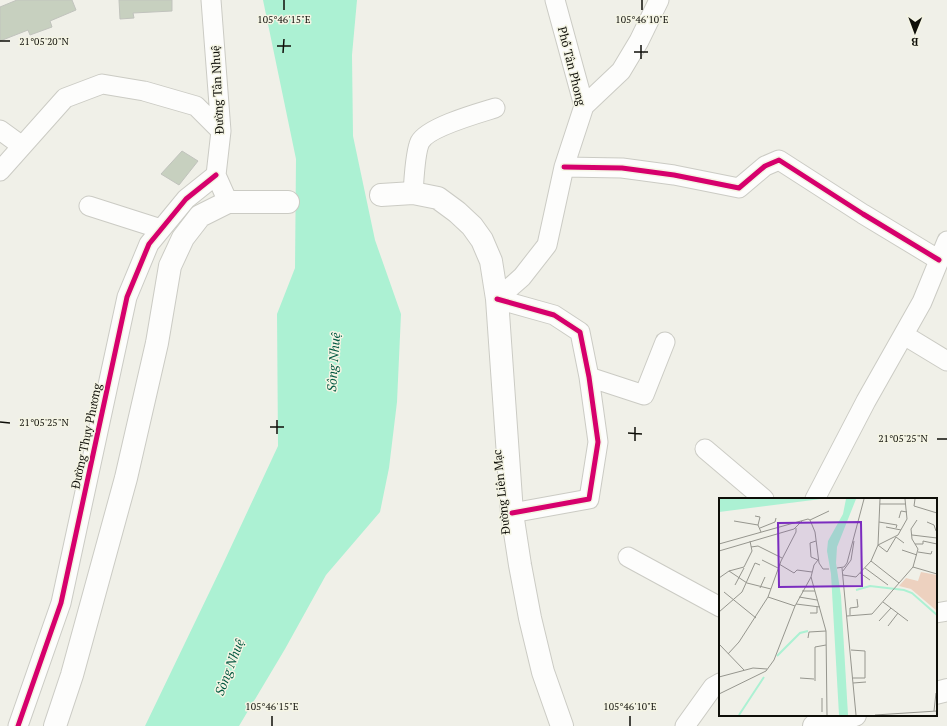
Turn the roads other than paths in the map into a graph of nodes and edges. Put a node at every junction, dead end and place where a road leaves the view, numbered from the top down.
1 (211, 0) edge
2 (555, 0) edge
3 (659, 0) edge
4 (584, 106) junction
5 (495, 108) dead end
6 (0, 130) edge
7 (221, 132) junction
8 (22, 146) junction
9 (564, 167) junction
10 (0, 171) edge
11 (216, 175) junction
12 (413, 193) junction
13 (381, 195) dead end
14 (228, 202) junction
15 (288, 202) dead end
16 (89, 206) dead end
17 (161, 229) junction
18 (947, 241) edge
19 (939, 260) junction
20 (497, 299) junction
21 (904, 335) junction
22 (665, 342) dead end
23 (947, 361) edge
24 (589, 377) junction
25 (705, 449) dead end
26 (763, 498) edge
27 (816, 498) edge
28 (512, 513) junction
29 (628, 557) dead end
30 (719, 605) edge
31 (947, 610) edge
32 (937, 613) edge
33 (719, 684) edge
34 (947, 690) edge
35 (937, 693) edge
36 (851, 716) edge
37 (18, 726) edge
38 (55, 726) edge
39 (562, 726) edge
40 (684, 726) edge
41 (814, 726) edge

1 - 7 street, Đường Tân Nhuệ
2 - 4 street, Phố Tân Phong
3 - 4 street
4 - 9 street, Phố Tân Phong
5 - 12 street
6 - 8 street
7 - 8 street
7 - 11 street, Đường Tân Nhuệ
8 - 10 street
9 - 19 street
9 - 20 street, Phố Tân Phong
11 - 14 street
11 - 17 street, Đường Thụy Phương
12 - 13 main road, Đường Liên Mạc
12 - 20 main road, Đường Liên Mạc
14 - 15 main road
14 - 38 main road
16 - 17 street
17 - 37 street, Đường Thụy Phương
18 - 19 street
19 - 21 street
20 - 24 street
20 - 28 main road, Đường Liên Mạc
21 - 23 street
21 - 27 street
22 - 24 street
24 - 28 street
25 - 26 street
28 - 39 main road, Đường Liên Mạc
29 - 30 street
31 - 32 street
33 - 40 street
34 - 35 main road
36 - 41 main road

